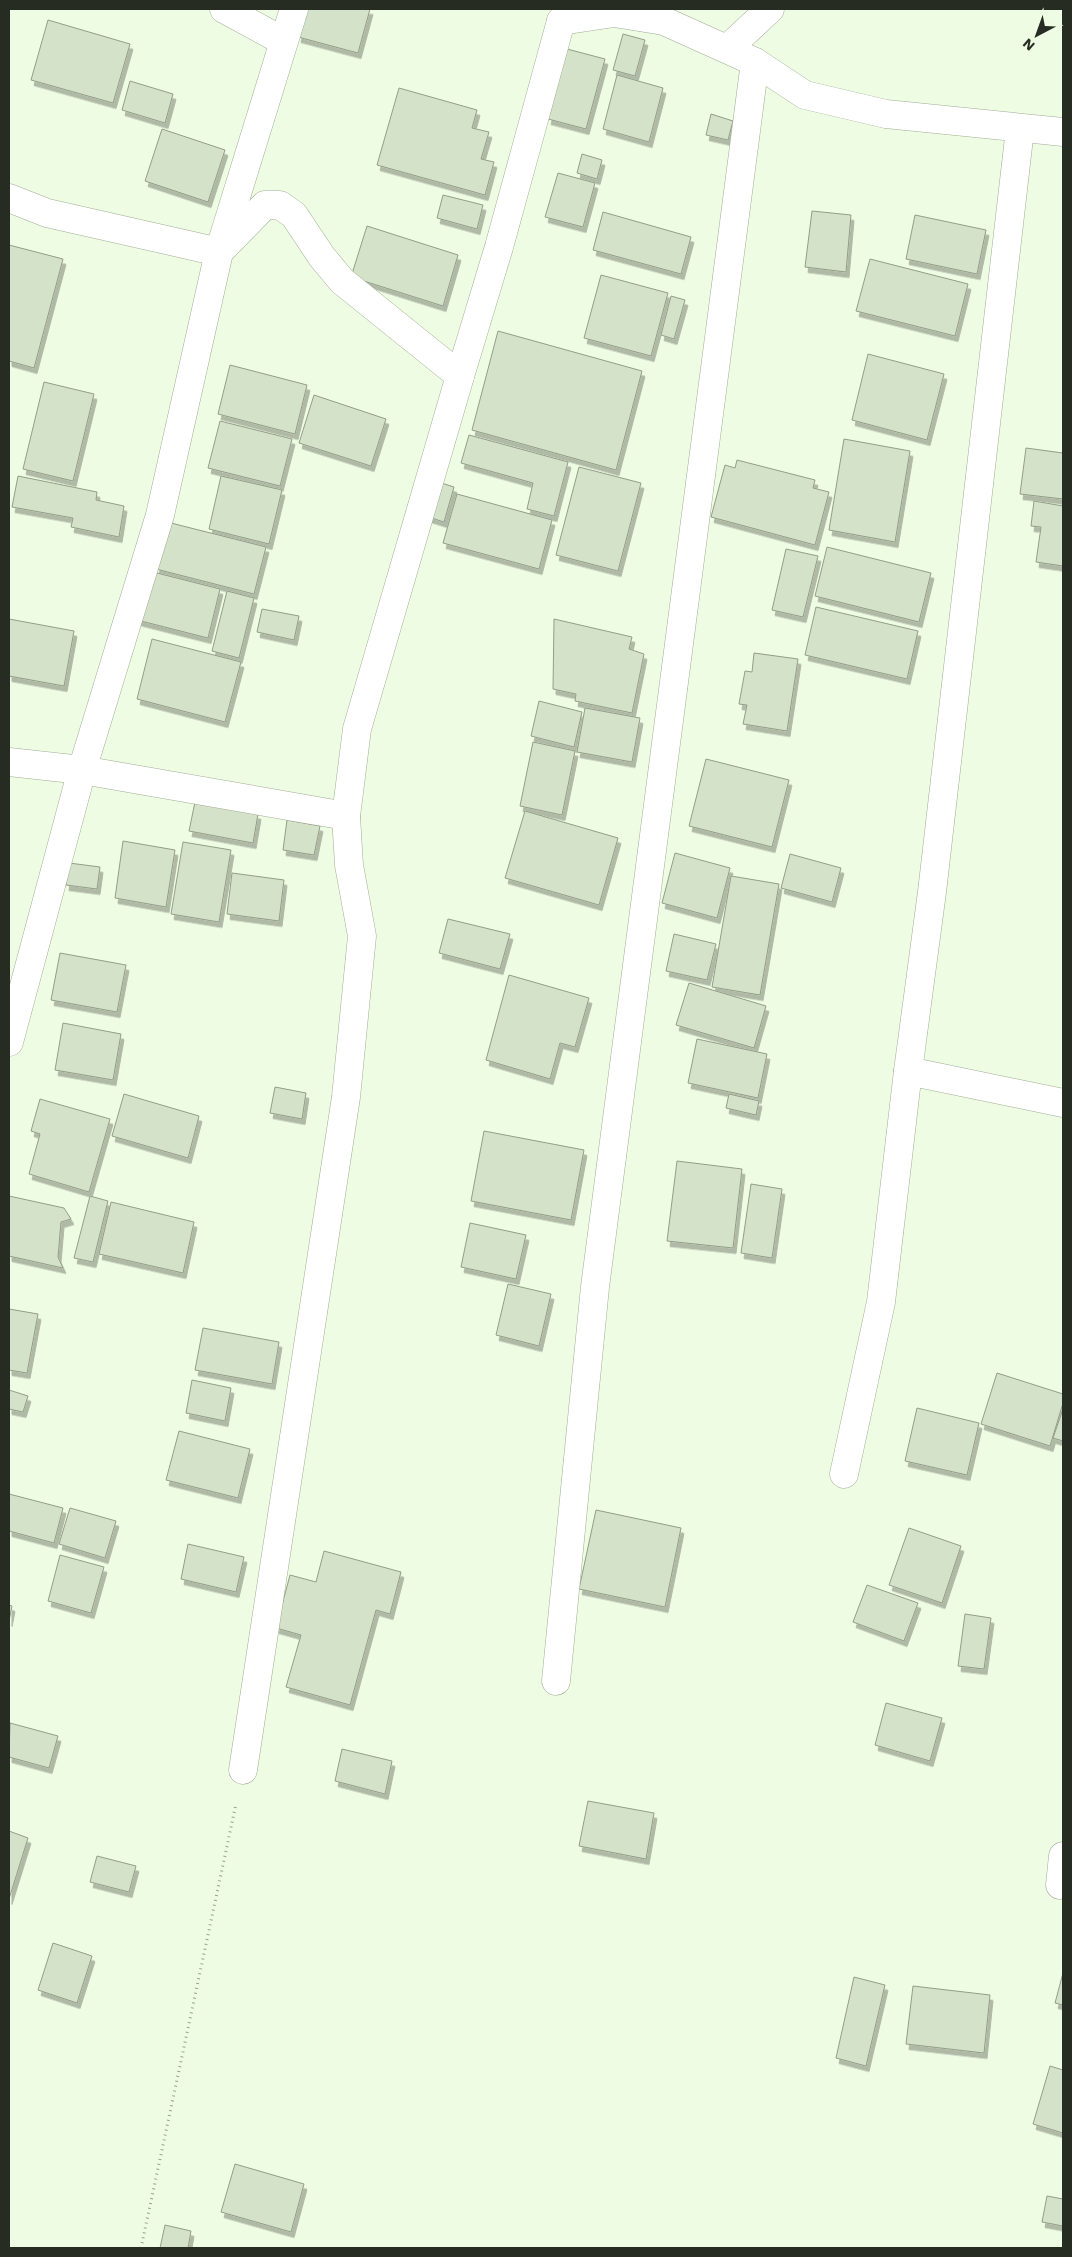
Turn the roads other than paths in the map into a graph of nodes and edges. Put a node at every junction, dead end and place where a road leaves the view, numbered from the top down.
1 (224, 9) edge
2 (294, 9) edge
3 (770, 9) edge
4 (555, 15) edge
5 (283, 41) junction
6 (727, 49) junction
7 (754, 62) junction
8 (1020, 129) junction
9 (1063, 132) edge
10 (9, 198) edge
11 (218, 252) junction
12 (460, 376) junction
13 (9, 762) edge
14 (82, 770) junction
15 (346, 816) junction
16 (9, 1042) edge
17 (908, 1071) junction
18 (1063, 1103) edge
19 (844, 1474) dead end
20 (556, 1681) dead end
21 (243, 1770) road end
22 (1063, 1856) edge
23 (1060, 1885) dead end

1 - 5 street
2 - 5 street
3 - 6 street
4 - 6 street
4 - 12 street
5 - 11 street
6 - 7 street
7 - 8 street
7 - 20 street
8 - 9 street
8 - 17 street
10 - 11 street
11 - 12 street
11 - 14 street
12 - 15 street
13 - 14 street
14 - 15 street
14 - 16 street
15 - 21 street
17 - 18 street
17 - 19 street
22 - 23 street

